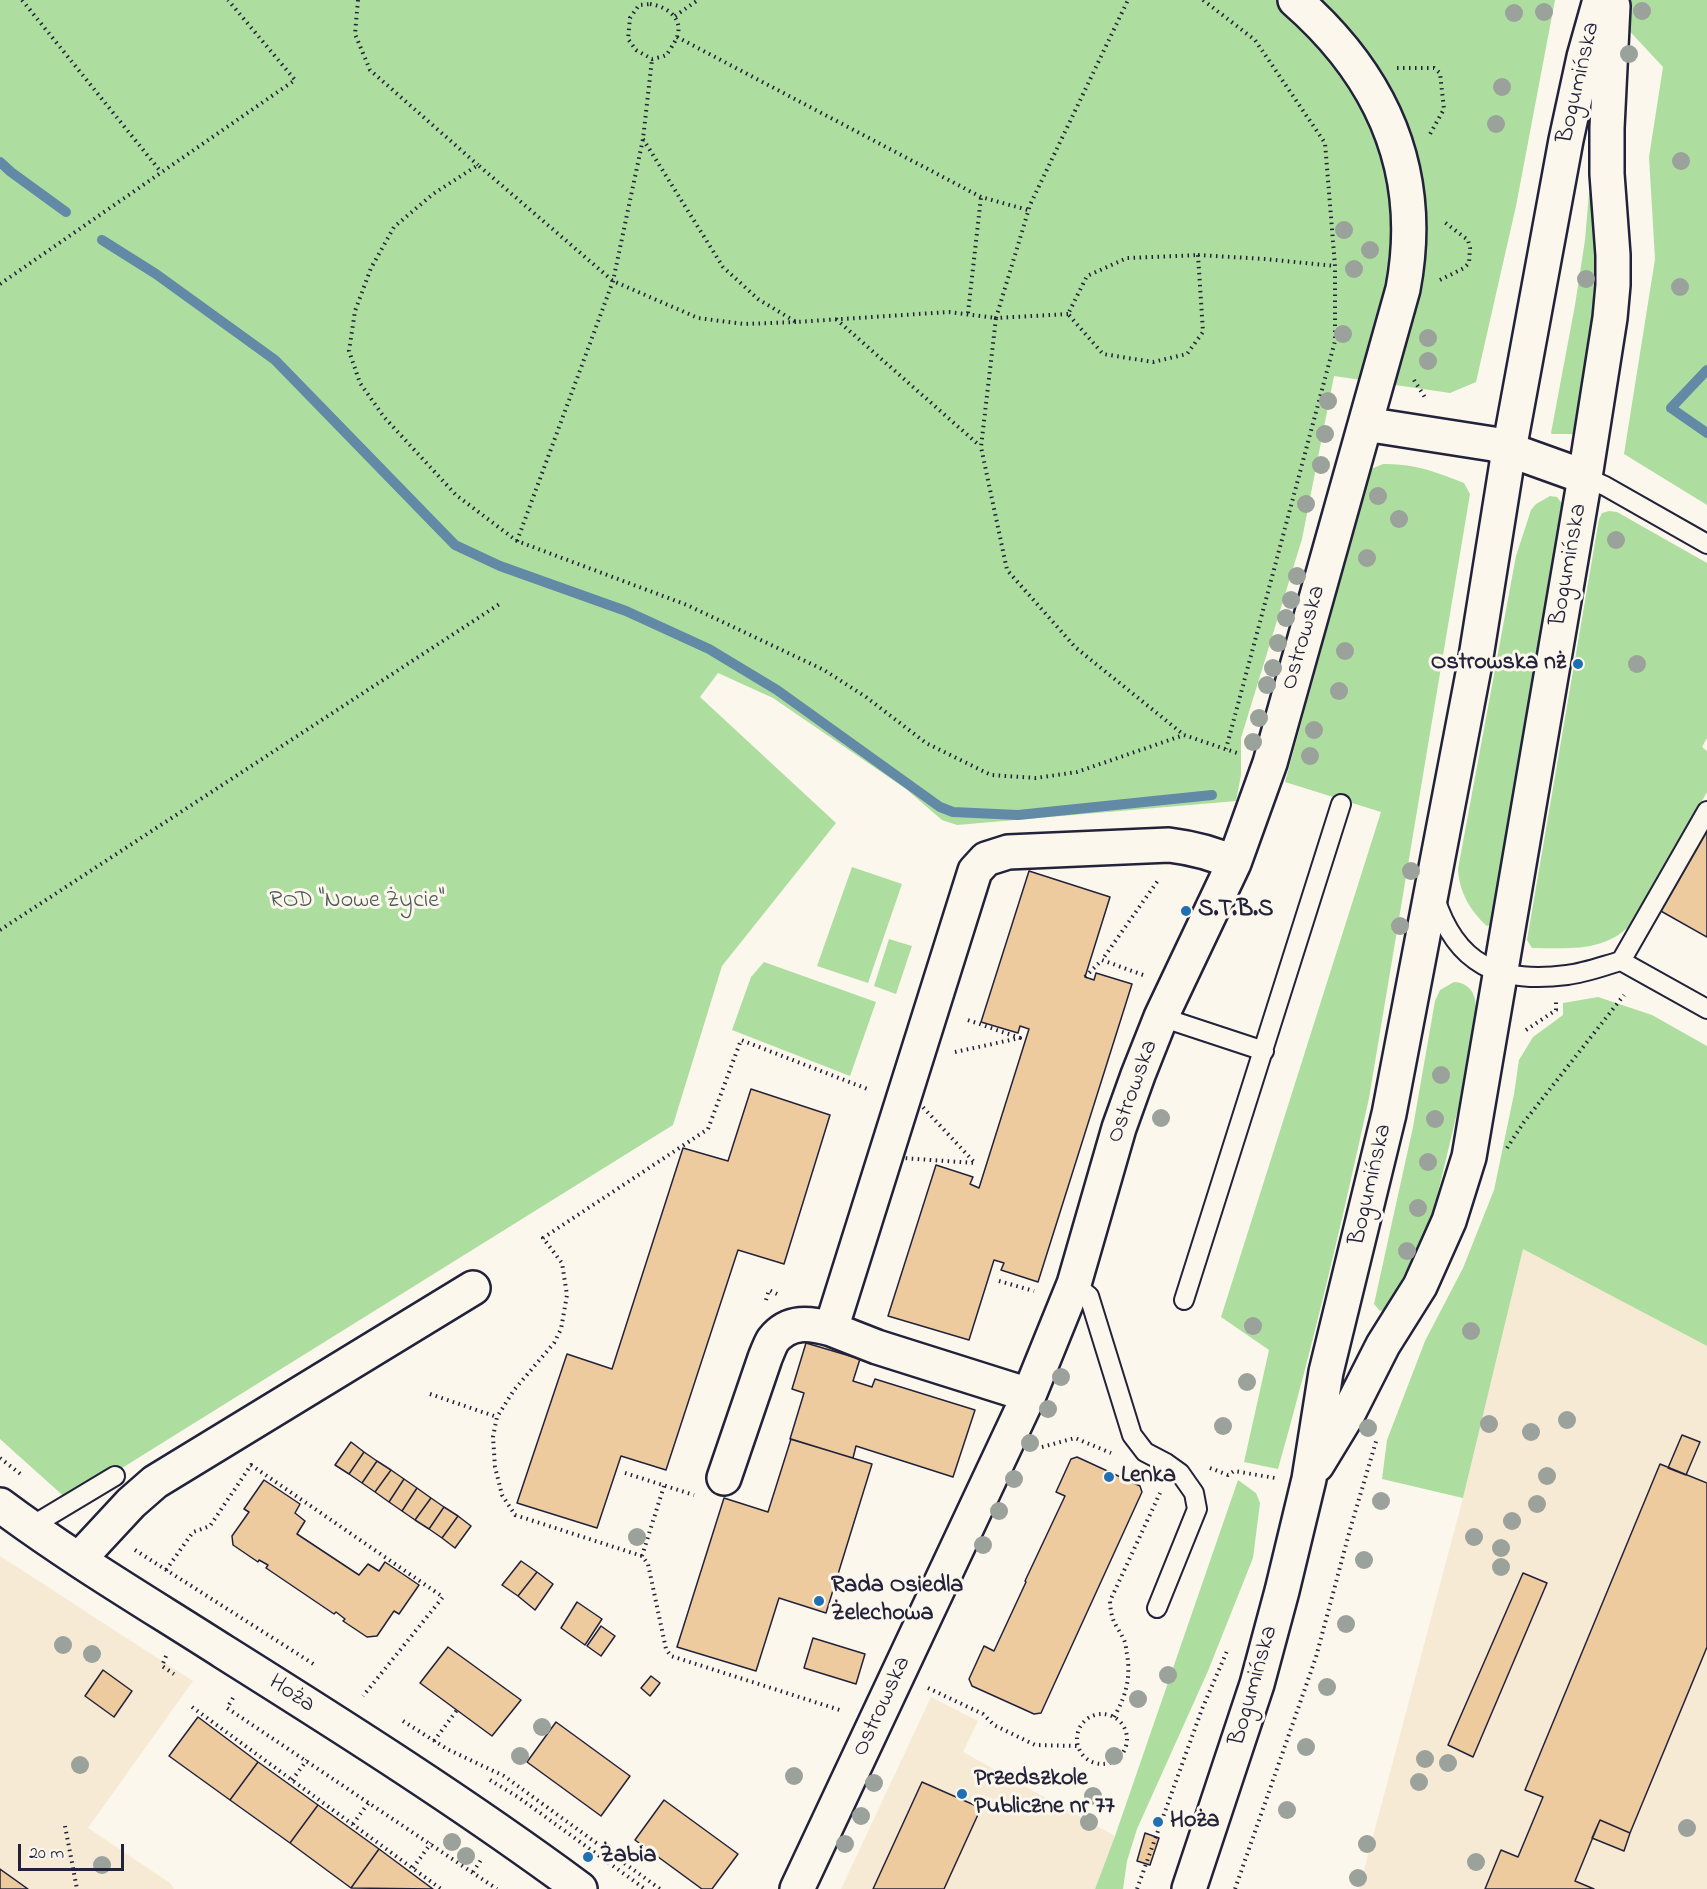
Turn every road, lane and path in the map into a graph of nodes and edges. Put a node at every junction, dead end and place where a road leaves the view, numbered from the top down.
1 (22, 0) edge
2 (228, 0) edge
3 (358, 0) edge
4 (698, 0) edge
5 (1128, 0) edge
6 (1203, 0) edge
7 (1295, 0) edge
8 (1600, 0) edge
9 (1613, 0) edge
10 (639, 3) edge
11 (675, 16) junction
12 (677, 37) junction
13 (652, 59) junction
14 (1393, 68) dead end
15 (643, 139) junction
16 (1426, 141) dead end
17 (478, 165) junction
18 (161, 173) junction
19 (981, 197) junction
20 (1028, 210) junction
21 (1443, 221) dead end
22 (1198, 255) junction
23 (1335, 266) junction
24 (1437, 276) dead end
25 (613, 281) junction
26 (0, 284) edge
27 (968, 314) junction
28 (1068, 314) junction
29 (996, 318) junction
30 (836, 319) junction
31 (796, 322) junction
32 (1413, 376) dead end
33 (1365, 424) junction
34 (1438, 436) junction
35 (981, 447) junction
36 (1509, 450) junction
37 (1586, 477) junction
38 (517, 541) junction
39 (1707, 544) edge
40 (501, 603) dead end
41 (1184, 735) junction
42 (1226, 749) junction
43 (1270, 763) junction
44 (1341, 804) dead end
45 (1707, 811) edge
46 (1234, 862) junction
47 (1165, 870) dead end
48 (1433, 890) junction
49 (0, 930) edge
50 (1102, 960) junction
51 (1621, 961) junction
52 (1501, 973) junction
53 (1641, 973) junction
54 (1559, 976) junction
55 (1085, 977) dead end
56 (1176, 986) junction
57 (1707, 1009) edge
58 (958, 1017) dead end
59 (1161, 1017) junction
60 (1525, 1031) dead end
61 (1264, 1051) junction
62 (944, 1054) dead end
63 (879, 1094) dead end
64 (922, 1094) dead end
65 (919, 1103) junction
66 (1506, 1149) dead end
67 (902, 1158) junction
68 (898, 1168) dead end
69 (999, 1281) dead end
70 (1074, 1284) junction
71 (473, 1288) dead end
72 (1036, 1292) dead end
73 (1184, 1300) dead end
74 (831, 1329) junction
75 (430, 1394) dead end
76 (1029, 1395) junction
77 (497, 1417) junction
78 (1378, 1434) dead end
79 (1040, 1448) dead end
80 (1119, 1456) dead end
81 (0, 1458) edge
82 (1247, 1472) dead end
83 (115, 1476) dead end
84 (724, 1478) dead end
85 (1296, 1480) junction
86 (1161, 1483) dead end
87 (664, 1486) dead end
88 (66, 1505) junction
89 (10, 1516) edge
90 (105, 1531) junction
91 (642, 1556) junction
92 (79, 1560) junction
93 (166, 1570) junction
94 (1157, 1608) dead end
95 (320, 1668) dead end
96 (240, 1689) dead end
97 (355, 1690) dead end
98 (363, 1696) junction
99 (923, 1697) dead end
100 (372, 1702) dead end
101 (192, 1707) dead end
102 (457, 1710) dead end
103 (844, 1712) dead end
104 (1114, 1717) junction
105 (399, 1719) dead end
106 (434, 1741) junction
107 (1077, 1746) junction
108 (307, 1760) junction
109 (1179, 1773) dead end
110 (504, 1776) junction
111 (292, 1780) junction
112 (491, 1792) dead end
113 (369, 1802) junction
114 (352, 1824) junction
115 (65, 1826) dead end
116 (431, 1844) junction
117 (413, 1868) junction
118 (490, 1887) edge
119 (77, 1889) edge
120 (441, 1889) edge
121 (497, 1889) edge
122 (580, 1889) edge
123 (660, 1889) edge
124 (797, 1889) edge
125 (1137, 1889) edge
126 (1189, 1889) edge
127 (1235, 1889) edge

1 - 18 path
2 - 18 path
3 - 17 path
4 - 11 path
5 - 20 path
6 - 23 path
7 - 33 street, Ostrowska
8 - 36 street, Bogumińska
9 - 37 street, Bogumińska
10 - 11 path
10 - 13 path
11 - 12 path
12 - 13 path
12 - 19 path
13 - 15 path
14 - 16 path
15 - 25 path
15 - 31 path
17 - 25 path
17 - 38 path
18 - 26 path
19 - 20 path
19 - 27 path
20 - 29 path
21 - 24 path
22 - 23 path
22 - 28 path
22 - 28 path
23 - 42 path
25 - 31 path
25 - 38 path
27 - 29 path
27 - 30 path
28 - 29 path
29 - 35 path
30 - 31 path
30 - 35 path
32 - 34 path
33 - 34 street, Bogumińska
33 - 43 street, Ostrowska
34 - 36 street, Bogumińska
35 - 41 path
36 - 37 street, Bogumińska
36 - 48 street, Bogumińska
37 - 39 lane
37 - 52 street, Bogumińska
38 - 41 path
40 - 49 path
41 - 42 path
42 - 43 path
43 - 46 street, Ostrowska
44 - 61 lane
45 - 51 lane
46 - 56 street, Ostrowska
46 - 74 street
47 - 50 path
48 - 52 lane, Bogumińska
48 - 85 street, Bogumińska
50 - 55 path
50 - 56 path
51 - 53 lane
51 - 54 lane
52 - 54 lane
52 - 85 street, Bogumińska
53 - 57 lane
53 - 66 path
54 - 60 path
56 - 59 street, Ostrowska
58 - 62 path
59 - 61 lane
59 - 70 street, Ostrowska
61 - 73 lane
63 - 77 path
64 - 65 path
65 - 67 path
65 - 67 path
67 - 68 path
69 - 72 path
70 - 76 street, Ostrowska
70 - 94 lane
71 - 90 street
74 - 76 street
74 - 84 street
75 - 77 path
76 - 124 street, Ostrowska
77 - 91 path
78 - 127 path
79 - 80 path
81 - 88 path
82 - 85 path
83 - 88 lane
85 - 126 street, Bogumińska
86 - 104 path
87 - 91 path
88 - 89 lane
89 - 92 street, Hoża
90 - 92 street
90 - 93 path
91 - 103 path
92 - 122 street, Hoża
93 - 95 path
93 - 98 path
96 - 108 path
97 - 98 path
98 - 100 path
99 - 107 path
101 - 111 path
102 - 106 path
104 - 107 path
104 - 107 path
105 - 106 path
106 - 110 path
108 - 111 path
108 - 113 path
109 - 125 path
110 - 112 path
110 - 123 path
111 - 114 path
113 - 114 path
113 - 116 path
114 - 117 path
115 - 119 path
116 - 117 path
116 - 118 path
117 - 120 path
118 - 121 path

